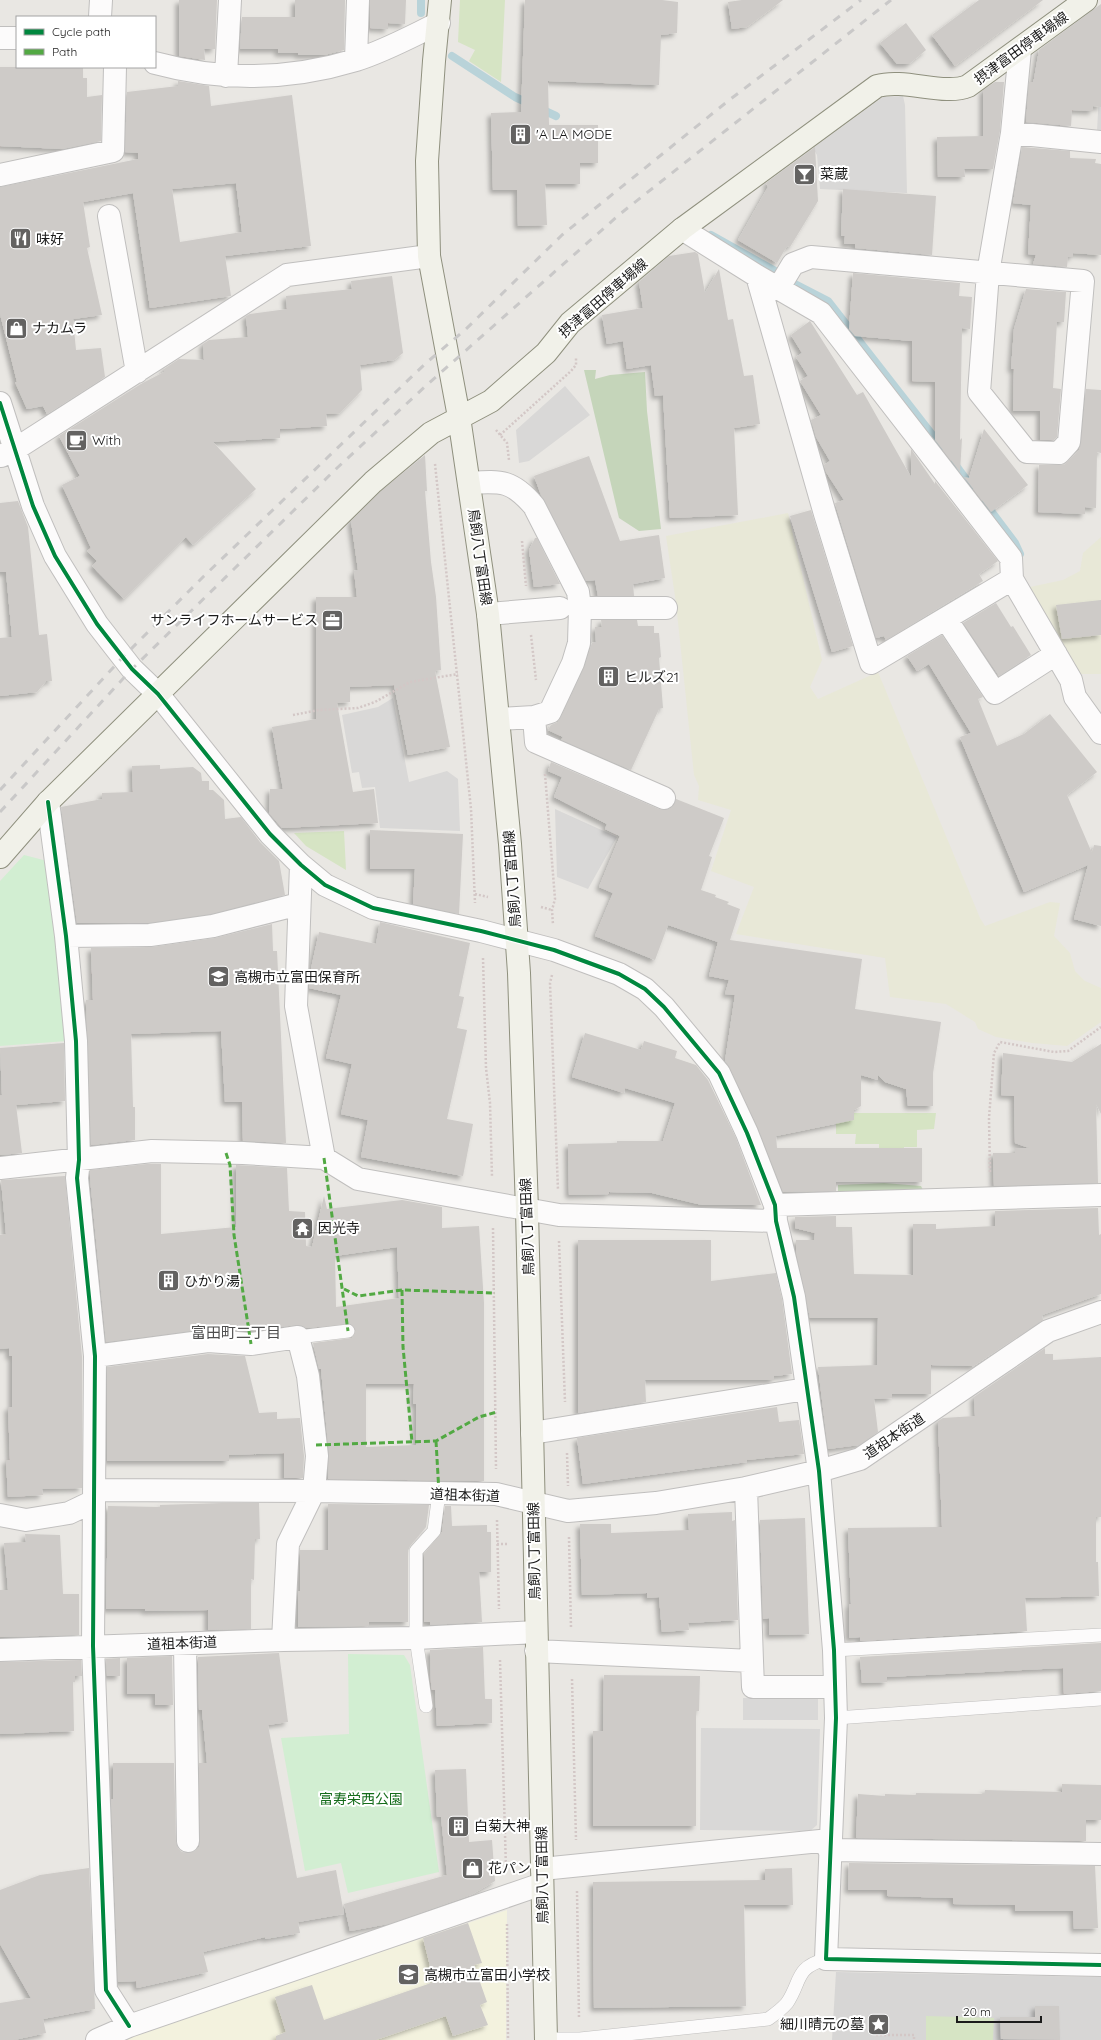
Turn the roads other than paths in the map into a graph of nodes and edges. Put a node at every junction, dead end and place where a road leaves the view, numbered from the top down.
1 (101, 0) edge
2 (230, 0) edge
3 (358, 0) edge
4 (440, 0) edge
5 (1086, 0) edge
6 (100, 16) edge
7 (439, 23) junction
8 (0, 38) edge
9 (16, 38) edge
10 (1020, 50) junction
11 (356, 60) junction
12 (156, 63) edge
13 (115, 68) edge
14 (226, 76) junction
15 (1012, 133) junction
16 (1101, 142) edge
17 (0, 175) edge
18 (109, 216) dead end
19 (682, 229) junction
20 (429, 256) junction
21 (988, 273) junction
22 (757, 276) junction
23 (778, 289) junction
24 (137, 372) junction
25 (0, 403) edge
26 (459, 417) junction
27 (7, 454) edge
28 (469, 483) junction
29 (1012, 579) junction
30 (570, 608) junction
31 (666, 608) dead end
32 (488, 614) junction
33 (946, 619) junction
34 (1056, 654) junction
35 (158, 694) junction
36 (534, 717) junction
37 (498, 719) junction
38 (1101, 733) edge
39 (664, 798) dead end
40 (48, 802) junction
41 (0, 857) edge
42 (301, 865) junction
43 (299, 904) junction
44 (66, 936) junction
45 (517, 941) junction
46 (324, 1158) junction
47 (79, 1160) junction
48 (0, 1168) edge
49 (1101, 1195) edge
50 (527, 1210) junction
51 (775, 1213) junction
52 (1101, 1312) edge
53 (348, 1331) dead end
54 (298, 1337) junction
55 (95, 1356) junction
56 (806, 1389) junction
57 (532, 1433) junction
58 (820, 1471) junction
59 (746, 1488) junction
60 (314, 1491) junction
61 (439, 1493) junction
62 (94, 1496) junction
63 (533, 1503) junction
64 (0, 1515) edge
65 (1101, 1635) edge
66 (416, 1638) junction
67 (283, 1640) junction
68 (536, 1641) junction
69 (185, 1644) junction
70 (93, 1646) junction
71 (0, 1650) edge
72 (834, 1650) junction
73 (752, 1661) junction
74 (835, 1687) junction
75 (1101, 1699) edge
76 (426, 1706) dead end
77 (836, 1718) junction
78 (188, 1840) dead end
79 (830, 1845) junction
80 (1101, 1854) edge
81 (542, 1876) junction
82 (826, 1959) junction
83 (1101, 1965) edge
84 (129, 2026) junction
85 (546, 2039) edge
86 (97, 2040) edge

1 - 6 street
2 - 14 street
3 - 11 street
4 - 7 main road
5 - 10 main road, 摂津富田停車場線
7 - 11 street
7 - 20 main road
8 - 9 street
10 - 15 street
10 - 19 main road, 摂津富田停車場線
11 - 14 street
12 - 14 street
13 - 17 street
15 - 16 street
15 - 21 street
18 - 24 street
19 - 22 street
19 - 26 main road, 摂津富田停車場線
20 - 24 street
20 - 26 main road
21 - 21 street
21 - 23 street
22 - 23 street
22 - 33 street
23 - 29 street
24 - 27 street
25 - 27 street
26 - 28 main road, 鳥飼八丁富田線
26 - 35 main road, 摂津富田停車場線
27 - 35 street
28 - 30 street
28 - 32 main road, 鳥飼八丁富田線
29 - 33 street
29 - 34 street
30 - 31 street
30 - 32 street
30 - 36 street
32 - 37 main road, 鳥飼八丁富田線
33 - 34 street
34 - 38 street
35 - 40 main road, 摂津富田停車場線
35 - 42 street
36 - 37 street
36 - 39 street
37 - 45 main road, 鳥飼八丁富田線
40 - 41 main road, 摂津富田停車場線
40 - 44 street
42 - 43 street
42 - 45 street
43 - 44 street
43 - 46 street
44 - 47 street
45 - 50 main road, 鳥飼八丁富田線
45 - 51 street
46 - 47 street
46 - 50 street
47 - 48 street
47 - 55 street
49 - 51 street
50 - 51 street
50 - 57 main road, 鳥飼八丁富田線
51 - 56 street
52 - 58 street, 道祖本街道
53 - 54 lane
54 - 55 street
54 - 60 street
55 - 62 street
56 - 57 street
56 - 58 street
57 - 63 main road, 鳥飼八丁富田線
58 - 59 street, 道祖本街道
58 - 72 street
59 - 63 street, 道祖本街道
59 - 73 street
60 - 61 street, 道祖本街道
60 - 62 street, 道祖本街道
60 - 67 street
61 - 63 street, 道祖本街道
61 - 66 lane
62 - 64 street
62 - 70 street
63 - 68 main road, 鳥飼八丁富田線
65 - 72 lane
66 - 67 street, 道祖本街道
66 - 68 street, 道祖本街道
66 - 76 lane
67 - 69 street, 道祖本街道
68 - 73 street, 道祖本街道
68 - 81 main road, 鳥飼八丁富田線
69 - 70 street, 道祖本街道
69 - 78 street
70 - 71 street, 道祖本街道
70 - 84 street
72 - 74 street
73 - 74 street
74 - 77 street
75 - 77 lane
77 - 79 street
79 - 80 street
79 - 81 street
79 - 82 street
81 - 84 street
81 - 85 main road, 鳥飼八丁富田線
82 - 83 street
82 - 85 lane
84 - 86 street

